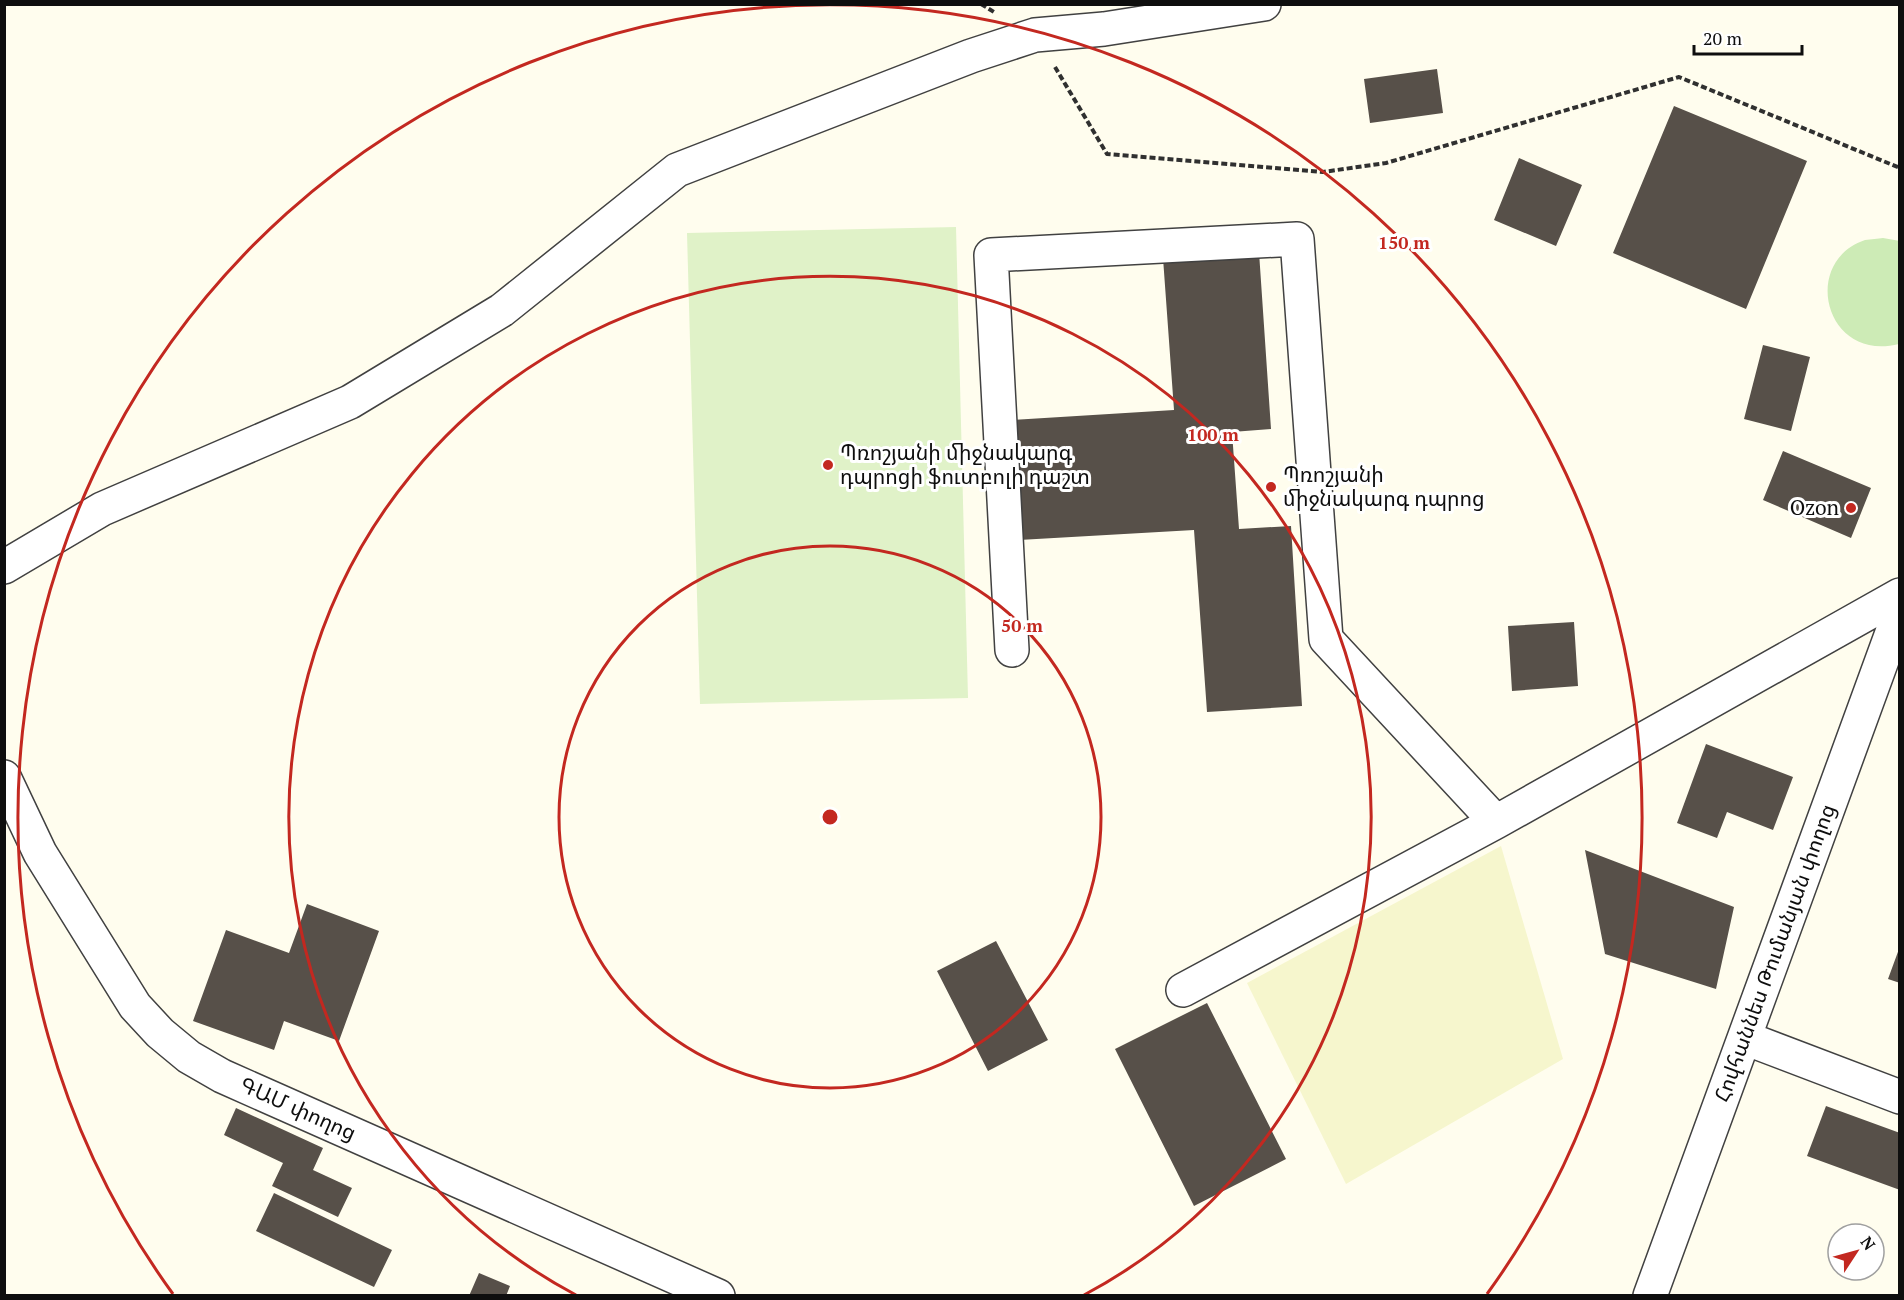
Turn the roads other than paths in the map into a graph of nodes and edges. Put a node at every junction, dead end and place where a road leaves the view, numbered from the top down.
1 (1264, 4) edge
2 (4, 567) edge
3 (1899, 595) edge
4 (1899, 611) edge
5 (1012, 650) dead end
6 (4, 777) edge
7 (1496, 822) junction
8 (1183, 990) dead end
9 (1745, 1038) junction
10 (1899, 1097) edge
11 (717, 1296) edge
12 (1650, 1296) edge

1 - 2 street
3 - 7 street
4 - 9 street, Հովհաննես Թումանյան փողոց
5 - 7 street
6 - 11 street, ԳԱՄ փողոց
7 - 8 street
9 - 10 street
9 - 12 street, Հովհաննես Թումանյան փողոց

